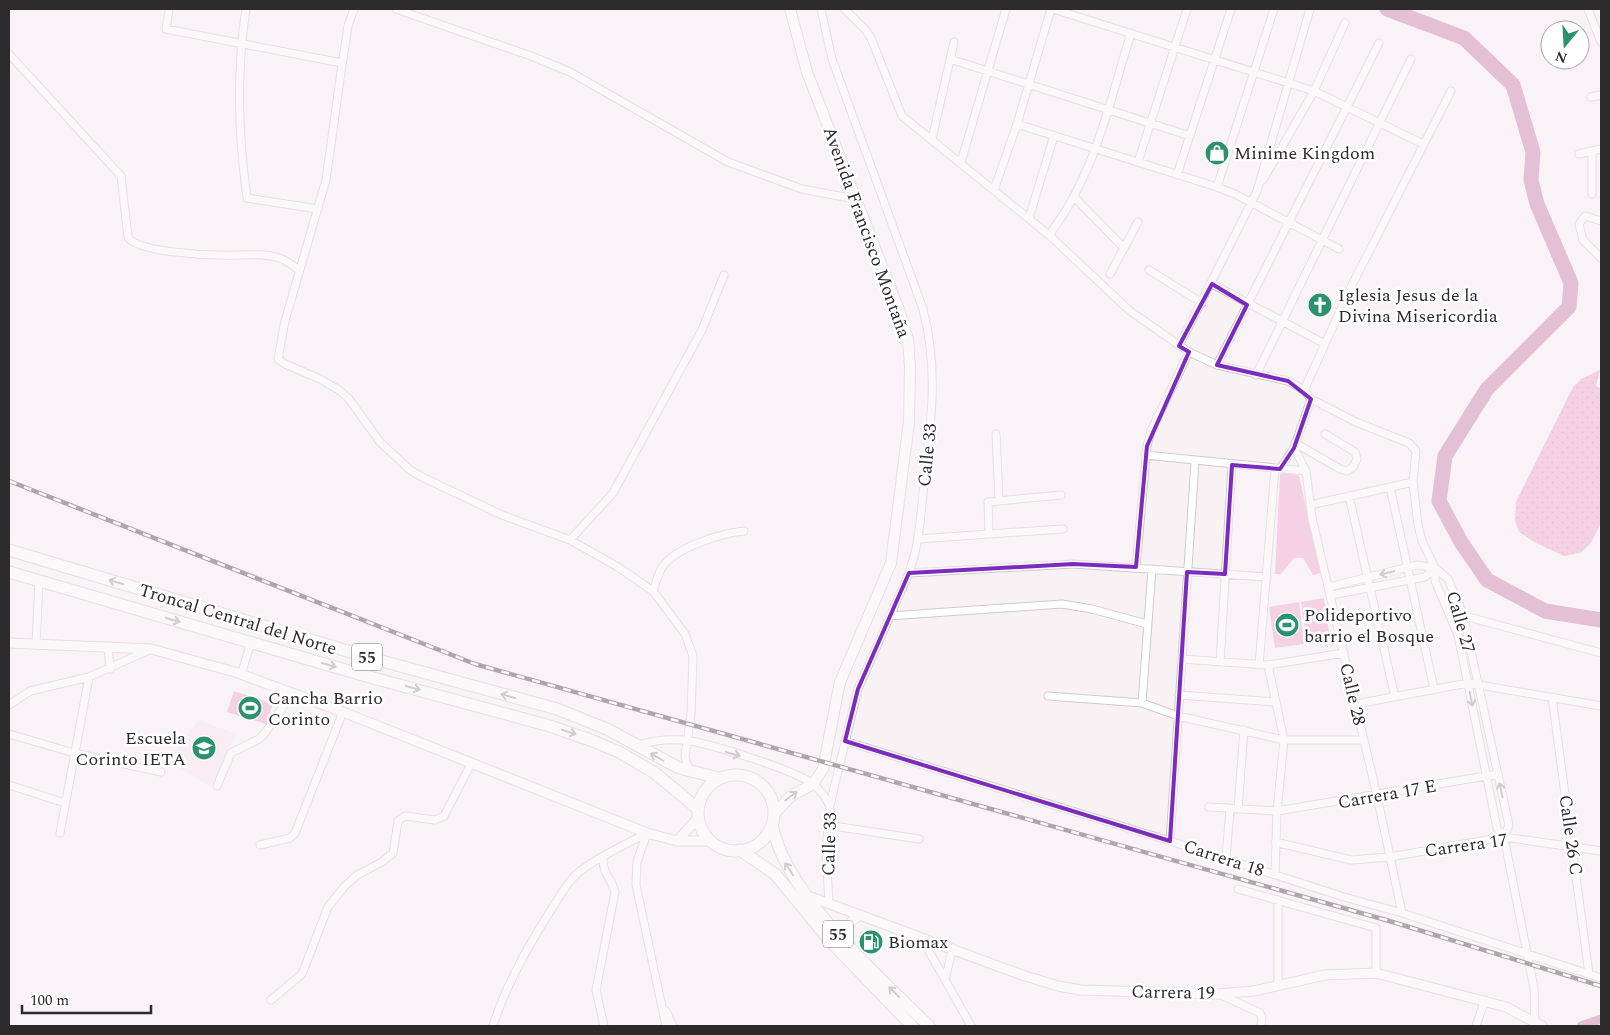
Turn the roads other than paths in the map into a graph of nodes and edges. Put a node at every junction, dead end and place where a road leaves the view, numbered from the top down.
1 (169, 9) edge
2 (246, 9) edge
3 (354, 9) edge
4 (396, 9) edge
5 (790, 9) edge
6 (821, 9) edge
7 (844, 9) edge
8 (1006, 9) edge
9 (1052, 9) edge
10 (1187, 9) edge
11 (1231, 9) edge
12 (1274, 9) edge
13 (1310, 9) edge
14 (1588, 9) edge
15 (1345, 23) dead end
16 (1130, 33) junction
17 (954, 42) dead end
18 (1601, 42) edge
19 (241, 43) junction
20 (1379, 43) dead end
21 (1175, 47) junction
22 (9, 54) edge
23 (950, 58) junction
24 (1411, 59) dead end
25 (1214, 60) junction
26 (342, 63) junction
27 (988, 71) junction
28 (1254, 72) junction
29 (1288, 83) junction
30 (1029, 84) junction
31 (1314, 91) junction
32 (1451, 91) dead end
33 (1601, 95) edge
34 (1592, 97) dead end
35 (1346, 107) junction
36 (1107, 110) junction
37 (1150, 123) junction
38 (1380, 123) junction
39 (1017, 124) junction
40 (1054, 136) junction
41 (1190, 136) junction
42 (932, 139) junction
43 (1423, 144) junction
44 (1096, 149) junction
45 (1601, 149) edge
46 (1592, 151) junction
47 (1579, 154) dead end
48 (961, 162) junction
49 (1138, 162) junction
50 (1177, 175) junction
51 (1217, 187) junction
52 (994, 190) junction
53 (1257, 191) junction
54 (1592, 194) dead end
55 (1075, 198) junction
56 (855, 199) junction
57 (1252, 203) junction
58 (318, 209) junction
59 (1029, 218) junction
60 (1601, 221) edge
61 (1138, 222) dead end
62 (1288, 222) junction
63 (1049, 235) junction
64 (1322, 240) junction
65 (1124, 248) junction
66 (1339, 249) dead end
67 (1601, 258) edge
68 (298, 270) junction
69 (1149, 270) dead end
70 (1110, 274) dead end
71 (724, 275) dead end
72 (1212, 284) junction
73 (1202, 303) junction
74 (1247, 305) junction
75 (1282, 322) junction
76 (1325, 344) junction
77 (1179, 346) junction
78 (1188, 352) junction
79 (1217, 364) junction
80 (1256, 375) junction
81 (1304, 390) junction
82 (1311, 399) junction
83 (996, 434) dead end
84 (1325, 434) dead end
85 (1295, 445) junction
86 (1146, 455) junction
87 (1195, 461) junction
88 (1232, 465) junction
89 (1277, 469) junction
90 (1306, 471) junction
91 (1413, 482) junction
92 (1390, 487) junction
93 (1060, 495) dead end
94 (1349, 496) junction
95 (1000, 501) junction
96 (1310, 505) junction
97 (1063, 529) dead end
98 (744, 531) dead end
99 (988, 534) junction
100 (918, 539) junction
101 (570, 540) junction
102 (9, 550) edge
103 (1136, 567) junction
104 (1406, 568) junction
105 (1435, 568) junction
106 (1152, 569) junction
107 (9, 572) edge
108 (909, 572) junction
109 (1187, 572) junction
110 (1226, 574) junction
111 (1267, 577) junction
112 (1368, 578) junction
113 (1409, 580) junction
114 (39, 581) junction
115 (1328, 587) junction
116 (1370, 588) junction
117 (653, 591) junction
118 (1330, 595) junction
119 (1451, 614) junction
120 (1463, 615) junction
121 (889, 616) junction
122 (1147, 624) junction
123 (251, 642) junction
124 (9, 643) edge
125 (36, 644) junction
126 (108, 647) junction
127 (151, 649) junction
128 (1344, 653) junction
129 (1601, 653) edge
130 (1182, 659) junction
131 (1220, 662) junction
132 (1259, 665) junction
133 (1268, 666) junction
134 (110, 669) junction
135 (241, 675) junction
136 (89, 677) junction
137 (1468, 683) junction
138 (1478, 684) junction
139 (1434, 689) junction
140 (292, 693) junction
141 (1048, 696) dead end
142 (1179, 696) junction
143 (1395, 697) junction
144 (1552, 697) junction
145 (1276, 702) junction
146 (1142, 703) junction
147 (1356, 704) junction
148 (9, 705) edge
149 (1601, 706) edge
150 (343, 712) junction
151 (1178, 716) junction
152 (1244, 730) junction
153 (9, 734) edge
154 (687, 740) junction
155 (1284, 740) junction
156 (1364, 740) junction
157 (845, 741) junction
158 (639, 745) junction
159 (74, 753) junction
160 (471, 764) junction
161 (161, 772) dead end
162 (689, 772) junction
163 (1498, 774) junction
164 (1487, 776) junction
165 (719, 778) junction
166 (813, 784) junction
167 (9, 785) edge
168 (218, 786) dead end
169 (1377, 796) junction
170 (65, 803) junction
171 (830, 806) junction
172 (1209, 807) dead end
173 (1234, 809) junction
174 (1277, 811) junction
175 (698, 813) junction
176 (773, 820) junction
177 (827, 826) junction
178 (60, 833) dead end
179 (647, 833) junction
180 (1504, 837) junction
181 (919, 839) dead end
182 (678, 841) junction
183 (710, 841) junction
184 (1170, 841) junction
185 (1275, 842) junction
186 (260, 845) dead end
187 (1572, 847) junction
188 (740, 850) junction
189 (1601, 851) edge
190 (1390, 857) junction
191 (603, 858) junction
192 (1226, 858) junction
193 (1275, 874) junction
194 (1238, 889) dead end
195 (808, 896) junction
196 (1278, 900) junction
197 (829, 903) junction
198 (1402, 913) junction
199 (862, 915) junction
200 (921, 936) junction
201 (847, 945) junction
202 (954, 948) junction
203 (1527, 953) junction
204 (1376, 973) junction
205 (1589, 974) junction
206 (1601, 978) edge
207 (945, 979) junction
208 (1278, 986) junction
209 (1218, 994) junction
210 (271, 1000) dead end
211 (1485, 1000) junction
212 (661, 1003) junction
213 (1539, 1024) edge
214 (493, 1026) edge
215 (604, 1026) edge
216 (666, 1026) edge
217 (672, 1026) edge
218 (912, 1026) edge
219 (929, 1026) edge
220 (970, 1026) edge
221 (1261, 1026) edge
222 (1476, 1026) edge

1 - 19 street
2 - 19 street
3 - 26 street
4 - 56 street
5 - 56 main road, Avenida Francisco Montaña
6 - 100 street, Calle 33
7 - 42 street
8 - 27 street
9 - 16 street
9 - 30 street
10 - 21 street
11 - 25 street
12 - 28 street
13 - 29 street
14 - 18 street
15 - 31 street
16 - 21 street
16 - 36 street
17 - 23 street
19 - 26 street
19 - 58 street
20 - 35 street
21 - 25 street
21 - 37 street
22 - 68 street
23 - 27 street
23 - 42 street
24 - 38 street
25 - 28 street
25 - 41 street
26 - 58 street
27 - 30 street
27 - 48 street
28 - 29 street
28 - 51 street
29 - 31 street
29 - 53 street
30 - 36 street
30 - 39 street
31 - 35 street
31 - 53 street
32 - 43 street
33 - 34 street
35 - 38 street
35 - 62 street
36 - 37 street
36 - 44 street
37 - 41 street
37 - 49 street
38 - 43 street
38 - 64 street
39 - 40 street
39 - 52 street
40 - 44 street
40 - 59 street
41 - 50 street
42 - 48 street
43 - 76 street
44 - 49 street
44 - 55 street
45 - 46 street
46 - 47 street
46 - 54 street
48 - 52 street
49 - 50 street
50 - 51 street
51 - 57 street
52 - 59 street
53 - 57 street
55 - 63 street
55 - 65 street
56 - 166 main road, Avenida Francisco Montaña
57 - 62 street
57 - 72 street
58 - 68 street
59 - 63 street
60 - 67 street
61 - 65 street
62 - 64 street
62 - 74 street
63 - 77 street
64 - 66 street
64 - 75 street
65 - 70 street
68 - 101 street
69 - 73 street
71 - 101 street
72 - 73 street
72 - 74 street
73 - 77 street
74 - 75 street
74 - 79 street
75 - 76 street
75 - 80 street
76 - 81 street
77 - 78 street
78 - 79 street
78 - 86 street
79 - 80 street
80 - 81 street
81 - 82 street
82 - 85 street
82 - 91 street
83 - 95 street
84 - 85 street
85 - 89 street
85 - 90 street, Calle 28
86 - 87 street
86 - 103 street
87 - 88 street
87 - 109 street
88 - 89 street
88 - 110 street
89 - 90 street
89 - 111 street
90 - 96 street, Calle 28
91 - 92 street
91 - 105 street
92 - 94 street
92 - 104 street
93 - 95 street
94 - 96 street
94 - 112 street
95 - 99 street
96 - 115 street, Calle 28
97 - 99 street
98 - 117 street
99 - 100 street
100 - 108 street, Calle 33
101 - 117 street
158 -> 102 highway, Troncal Central del Norte / 55
103 - 106 street
103 - 108 street
104 - 105 street
104 -> 112 street
104 - 113 street
105 - 113 street
105 - 119 street, Calle 27
105 - 120 street, Calle 27
106 - 109 street
106 - 122 street
107 - 114 highway, Troncal Central del Norte / 55
108 - 121 street, Calle 33
109 - 110 street
109 - 130 street
110 - 111 street
110 - 131 street
111 - 132 street
112 - 115 street
112 - 116 street
113 - 116 street
113 - 139 street
114 -> 123 highway, Troncal Central del Norte / 55
114 - 125 street
115 - 118 street, Calle 28
116 - 118 street
116 - 143 street
117 - 154 street
118 - 128 street, Calle 28
119 - 120 street
119 - 137 street, Calle 27
120 - 129 street
120 - 138 street, Calle 27
121 - 122 street
121 - 157 street, Calle 33
122 - 146 street
123 - 135 street
123 -> 175 highway, Troncal Central del Norte / 55
124 - 125 street
125 - 126 street
126 - 127 street
126 - 134 street
127 - 134 street
127 - 135 street
128 - 133 street
128 - 147 street, Calle 28
130 - 131 street
130 - 142 street
131 - 132 street
132 - 133 street
133 - 145 street
134 - 136 street
135 - 140 street
136 - 148 street
136 - 159 street
137 - 138 street
137 - 139 street
137 -> 164 street, Calle 27
138 - 144 street
138 - 163 street, Calle 27
139 - 143 street
140 - 150 street
140 - 168 street
141 - 146 street
142 - 145 street
142 - 151 street
143 - 147 street
144 - 149 street
144 - 187 street, Calle 26 C
145 - 155 street
146 - 151 street
147 - 156 street, Calle 28
150 - 160 street
150 - 186 street
151 - 152 street
151 - 184 street
152 - 155 street
152 - 173 street
153 - 159 street
154 - 158 street
154 - 162 street
154 -> 166 street
155 - 156 street
155 - 174 street
156 - 169 street, Calle 28
157 - 171 street, Calle 33
157 - 184 street, Carrera 18
162 -> 158 highway, Troncal Central del Norte / 55
159 - 161 street
159 - 170 street
160 - 179 street
160 - 210 street
162 - 165 highway, Troncal Central del Norte / 55
163 - 164 street, Carrera 17 E
180 -> 163 street, Calle 27
164 - 169 street, Carrera 17 E
164 - 180 street, Calle 27
165 - 175 highway
165 - 176 highway, 55
166 - 171 street
176 -> 166 main road
167 - 170 street
169 - 174 street, Carrera 17 E
169 - 190 street, Calle 28
170 - 178 street
171 - 177 street, Calle 33
172 - 173 street, Carrera 17 E
173 - 174 street, Carrera 17 E
173 - 192 street
174 - 185 street
175 - 182 street
175 - 183 highway, 55
176 - 188 highway
195 -> 176 highway, 55
177 - 181 street
177 - 197 street, Calle 33
179 - 182 street
179 - 191 street
179 - 212 street
180 - 187 street, Carrera 17
180 - 190 street, Carrera 17
180 - 203 street, Calle 27
182 - 183 street
183 - 188 highway, 55
184 - 192 street, Carrera 18
185 - 190 street, Carrera 17
185 - 193 street
187 - 189 street, Carrera 17
187 - 205 street, Calle 26 C
188 - 218 highway, 55
190 - 198 street, Calle 28
191 - 214 street
191 - 215 street
192 - 193 street, Carrera 18
193 - 198 street, Carrera 18
194 - 196 street
195 - 197 street, Carrera 19
195 - 201 highway, 55
196 - 204 street
196 - 208 street
197 - 199 street, Carrera 19
198 - 203 street, Carrera 18
199 - 200 street, Carrera 19
199 - 201 street
200 - 202 street, Carrera 19
200 - 207 street
219 -> 201 highway, 55
202 - 207 street
202 - 209 street, Carrera 19
203 - 205 street, Carrera 18
203 - 213 street, Calle 27
204 - 208 street, Carrera 19
204 - 211 street, Carrera 19
205 - 206 street, Carrera 18
207 - 220 street
208 - 209 street, Carrera 19
209 - 221 street
211 - 213 street, Carrera 19
211 - 222 street
212 - 216 street
212 - 217 street

